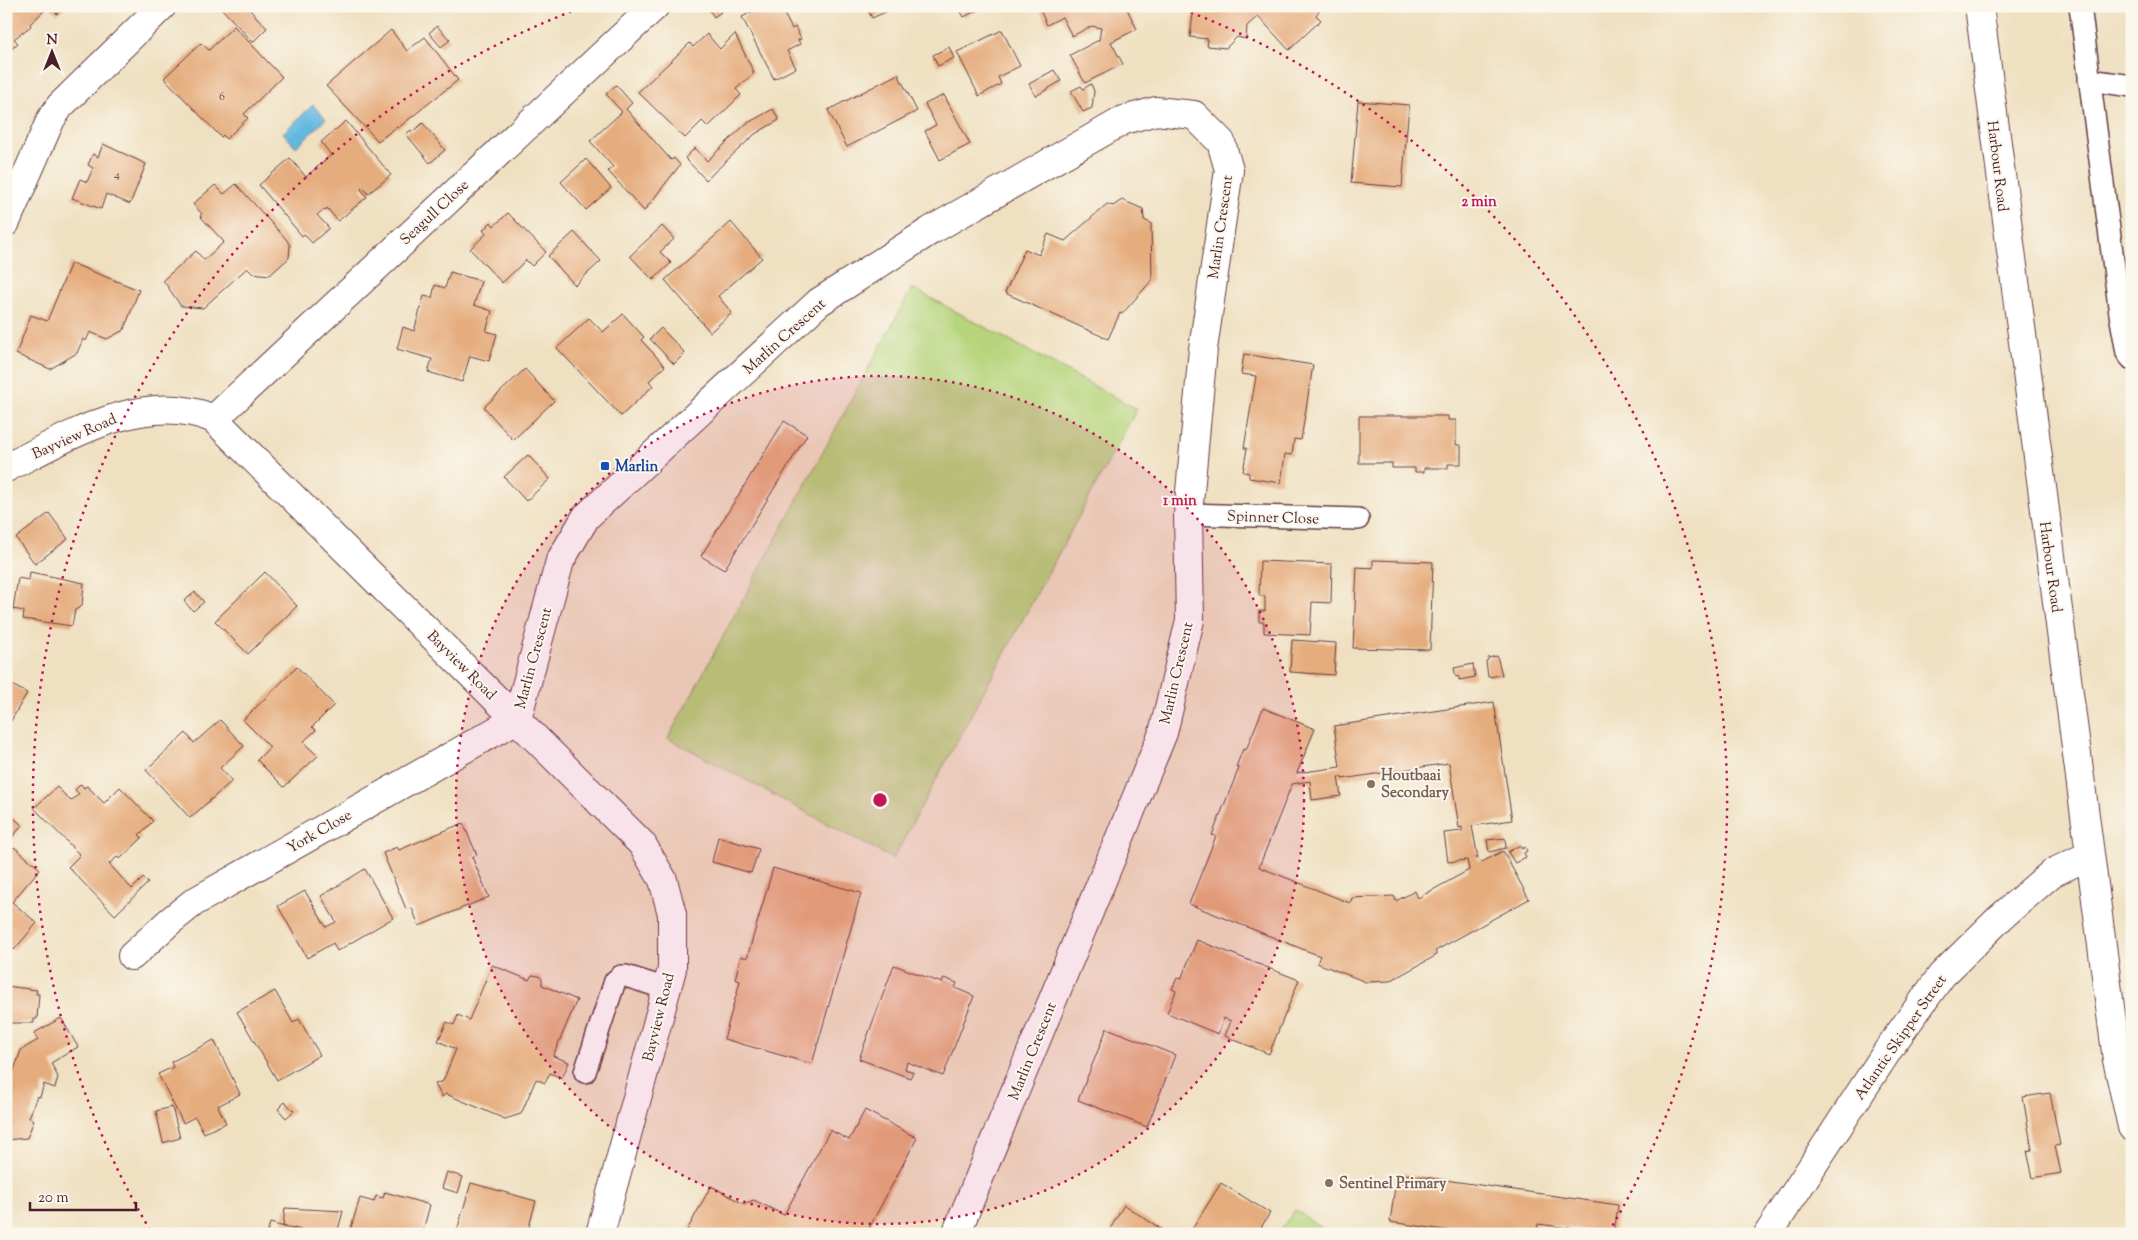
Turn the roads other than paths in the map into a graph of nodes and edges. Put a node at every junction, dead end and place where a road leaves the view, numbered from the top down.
1 (162, 6) edge
2 (655, 6) edge
3 (1978, 6) edge
4 (2080, 6) edge
5 (2089, 80) junction
6 (2132, 86) edge
7 (6, 222) edge
8 (2132, 358) edge
9 (214, 419) junction
10 (6, 468) edge
11 (1188, 514) junction
12 (1358, 520) dead end
13 (517, 719) junction
14 (2090, 855) junction
15 (132, 956) dead end
16 (667, 989) junction
17 (585, 1072) dead end
18 (2132, 1126) edge
19 (600, 1234) edge
20 (956, 1234) edge
21 (1768, 1234) edge

1 - 7 street
2 - 9 street, Seagull Close
3 - 14 street, Harbour Road
4 - 5 lane
5 - 6 lane
5 - 8 lane
9 - 10 street, Bayview Road
9 - 13 street, Bayview Road
11 - 12 lane, Spinner Close
11 - 13 street, Marlin Crescent
11 - 20 street, Marlin Crescent
13 - 15 street, York Close
13 - 16 street, Bayview Road
14 - 18 street, Harbour Road
14 - 21 street, Atlantic Skipper Street
16 - 17 lane
16 - 19 street, Bayview Road

